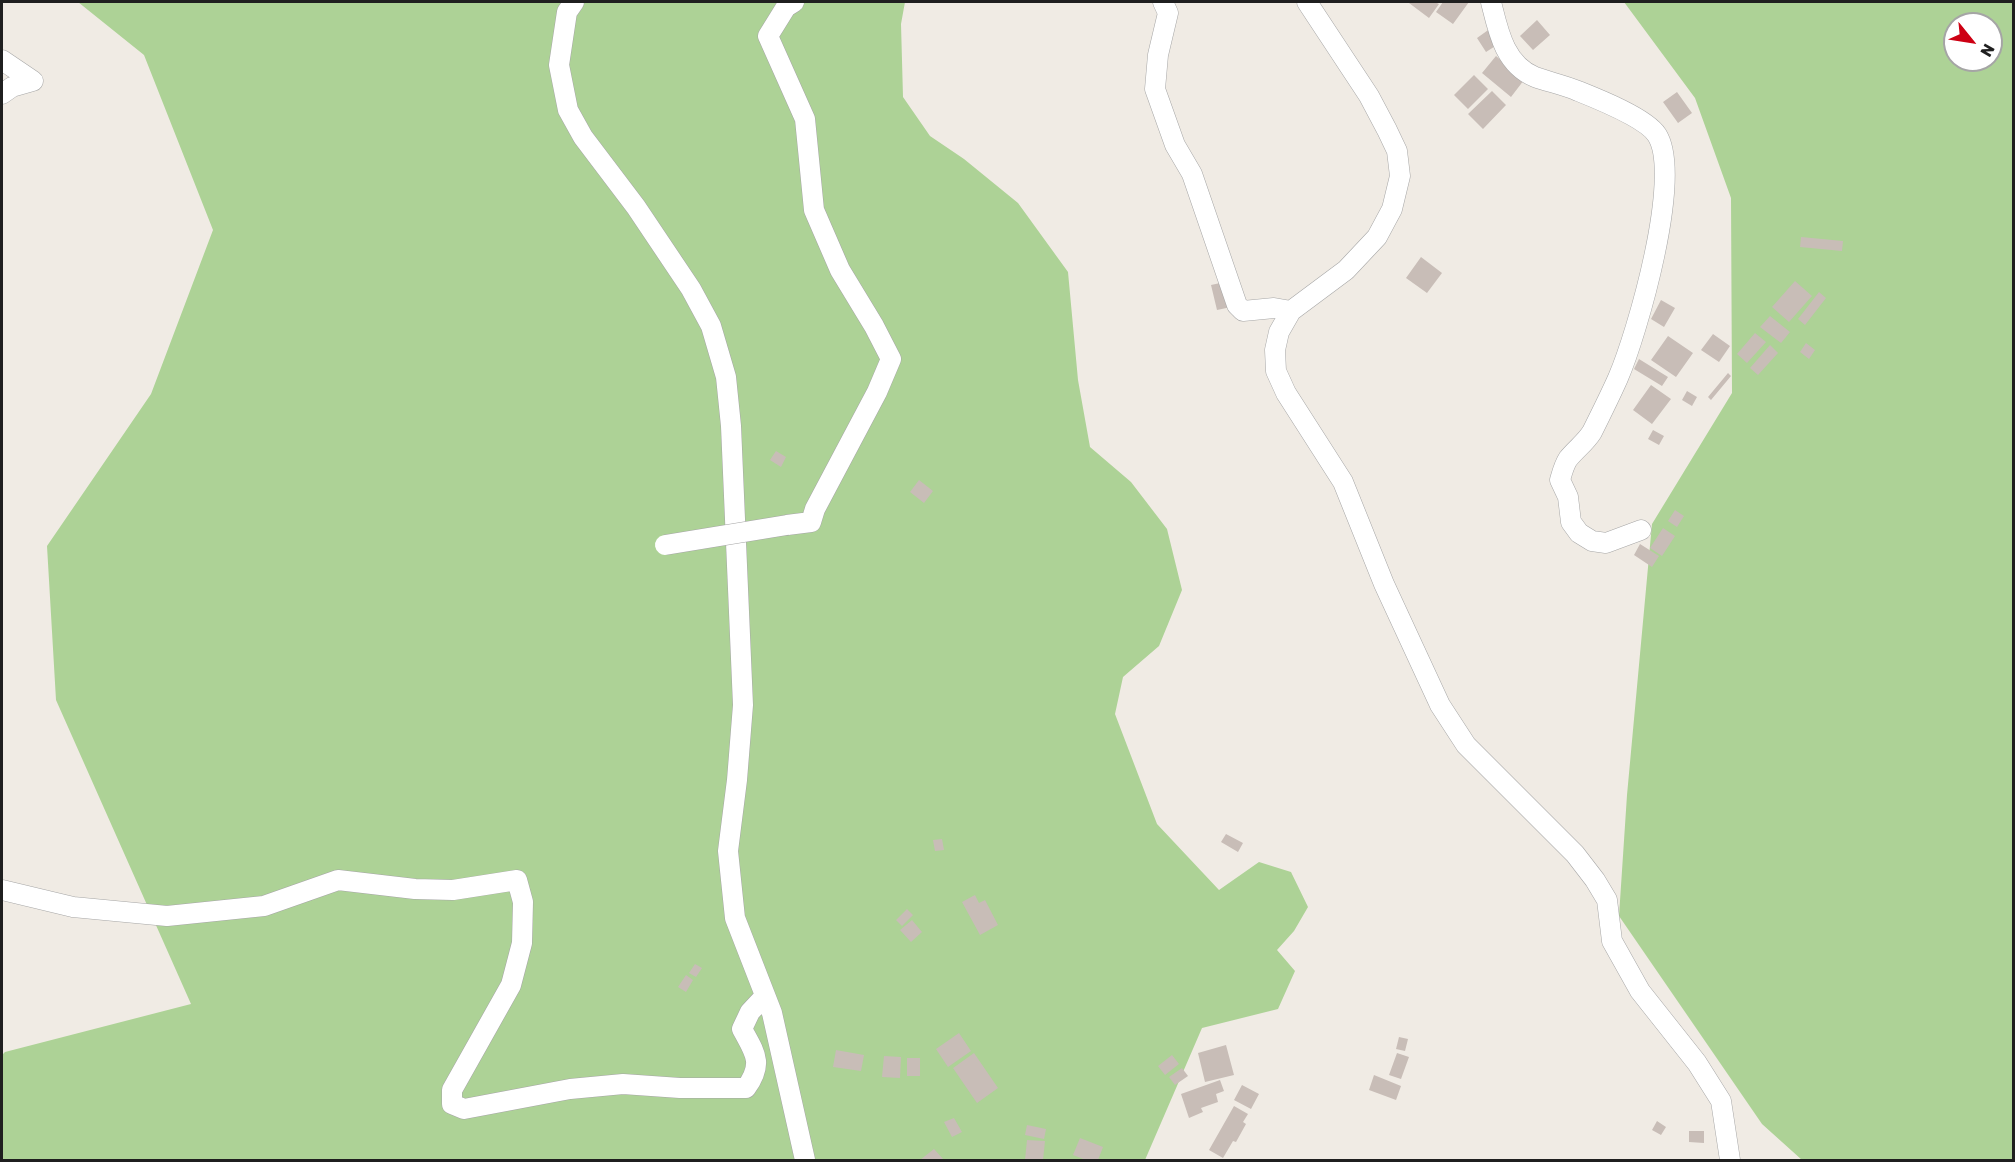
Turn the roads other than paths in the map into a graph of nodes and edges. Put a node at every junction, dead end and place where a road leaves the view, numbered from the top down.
1 (574, 2) edge
2 (794, 2) edge
3 (1163, 2) edge
4 (1307, 2) edge
5 (1491, 2) edge
6 (2, 60) edge
7 (2, 94) edge
8 (1291, 311) junction
9 (1641, 530) dead end
10 (665, 545) dead end
11 (2, 890) edge
12 (764, 997) junction
13 (805, 1161) edge
14 (1730, 1161) edge

1 - 12 street
2 - 10 street, bridge
3 - 8 street
4 - 8 street
5 - 9 street
6 - 7 street
8 - 14 street
11 - 12 street
12 - 13 street

